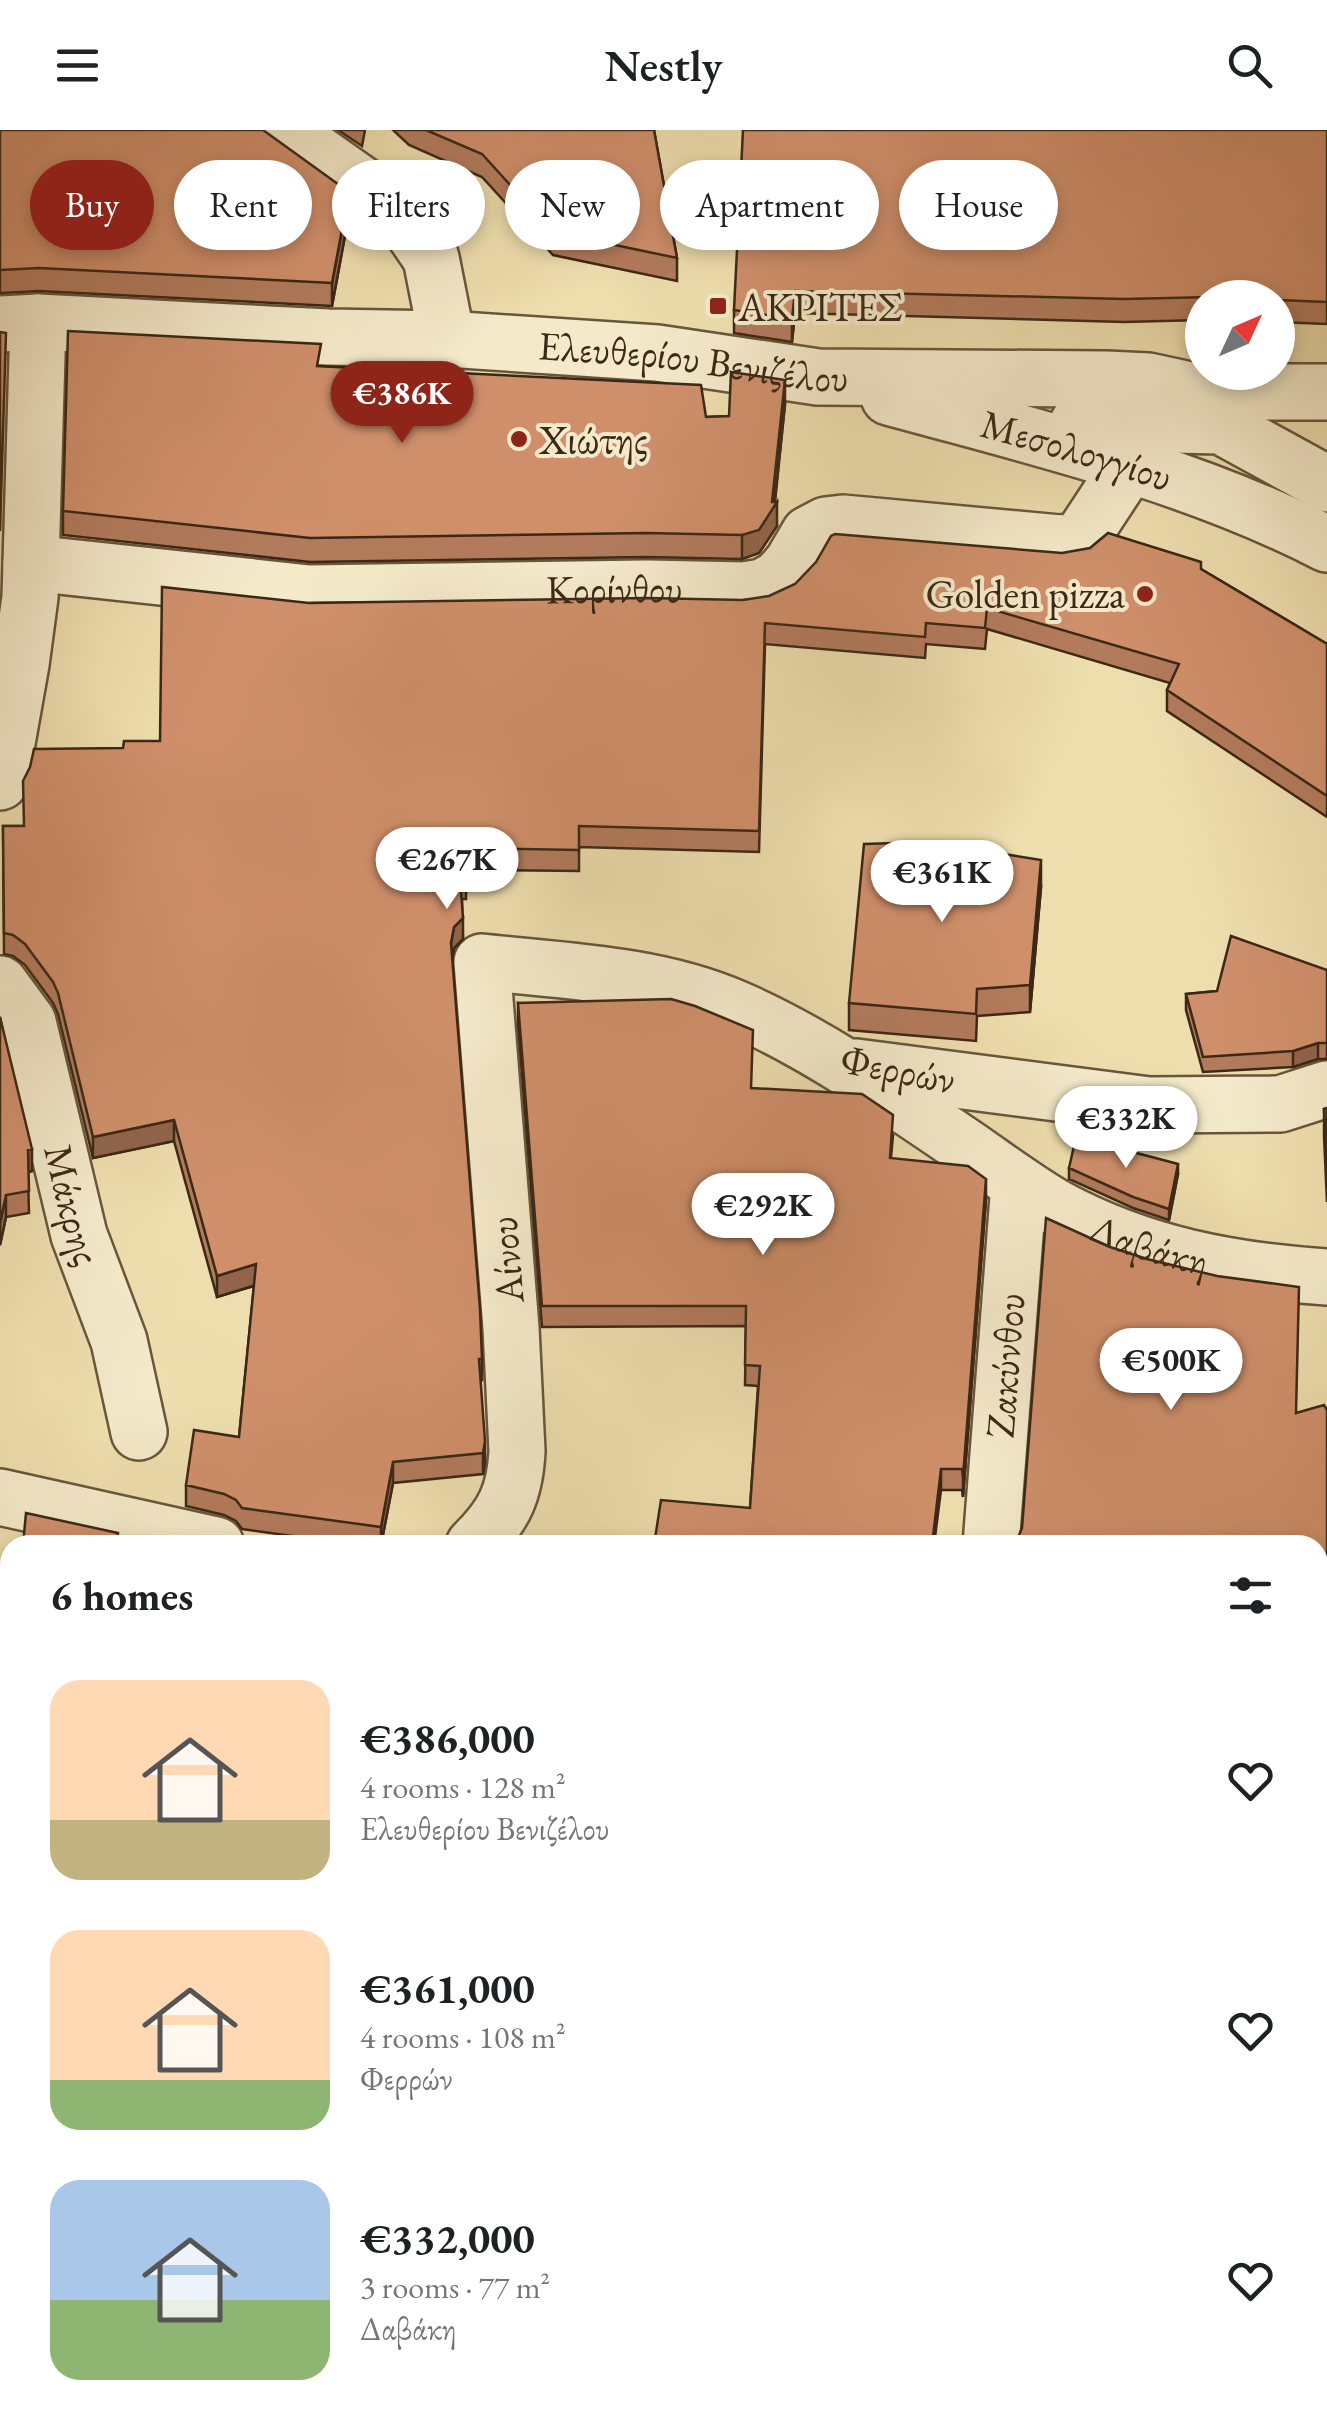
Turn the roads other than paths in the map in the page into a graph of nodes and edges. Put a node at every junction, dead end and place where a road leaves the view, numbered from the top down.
1 (284, 130) edge
2 (19, 323) edge
3 (447, 339) junction
4 (818, 377) junction
5 (1199, 392) junction
6 (1327, 392) edge
7 (1327, 452) edge
8 (1130, 464) junction
9 (1327, 484) edge
10 (1327, 515) edge
11 (1327, 544) edge
12 (31, 564) junction
13 (0, 782) edge
14 (482, 962) joint
15 (0, 984) edge
16 (838, 1064) junction
17 (1304, 1096) edge
18 (1020, 1184) junction
19 (1327, 1278) edge
20 (139, 1432) dead end
21 (0, 1496) edge
22 (172, 1535) edge
23 (483, 1535) edge
24 (992, 1535) edge

1 - 3 street
2 - 3 street, Ελευθερίου Βενιζέλου
2 - 12 street
3 - 4 street, Ελευθερίου Βενιζέλου
4 - 5 street, Ελευθερίου Βενιζέλου
4 - 8 street, Μεσολογγίου
5 - 6 street, Ελευθερίου Βενιζέλου
5 - 7 street
8 - 11 street, Μεσολογγίου
8 - 12 street, Κορίνθου
9 - 10 street
12 - 13 street
14 - 16 street, Φερρών
14 - 23 street, Αίνου
15 - 20 street, Μάκρης
16 - 17 street, Φερρών
16 - 18 street, Δαβάκη
18 - 19 street, Δαβάκη
18 - 24 street, Ζακύνθου
21 - 22 street

